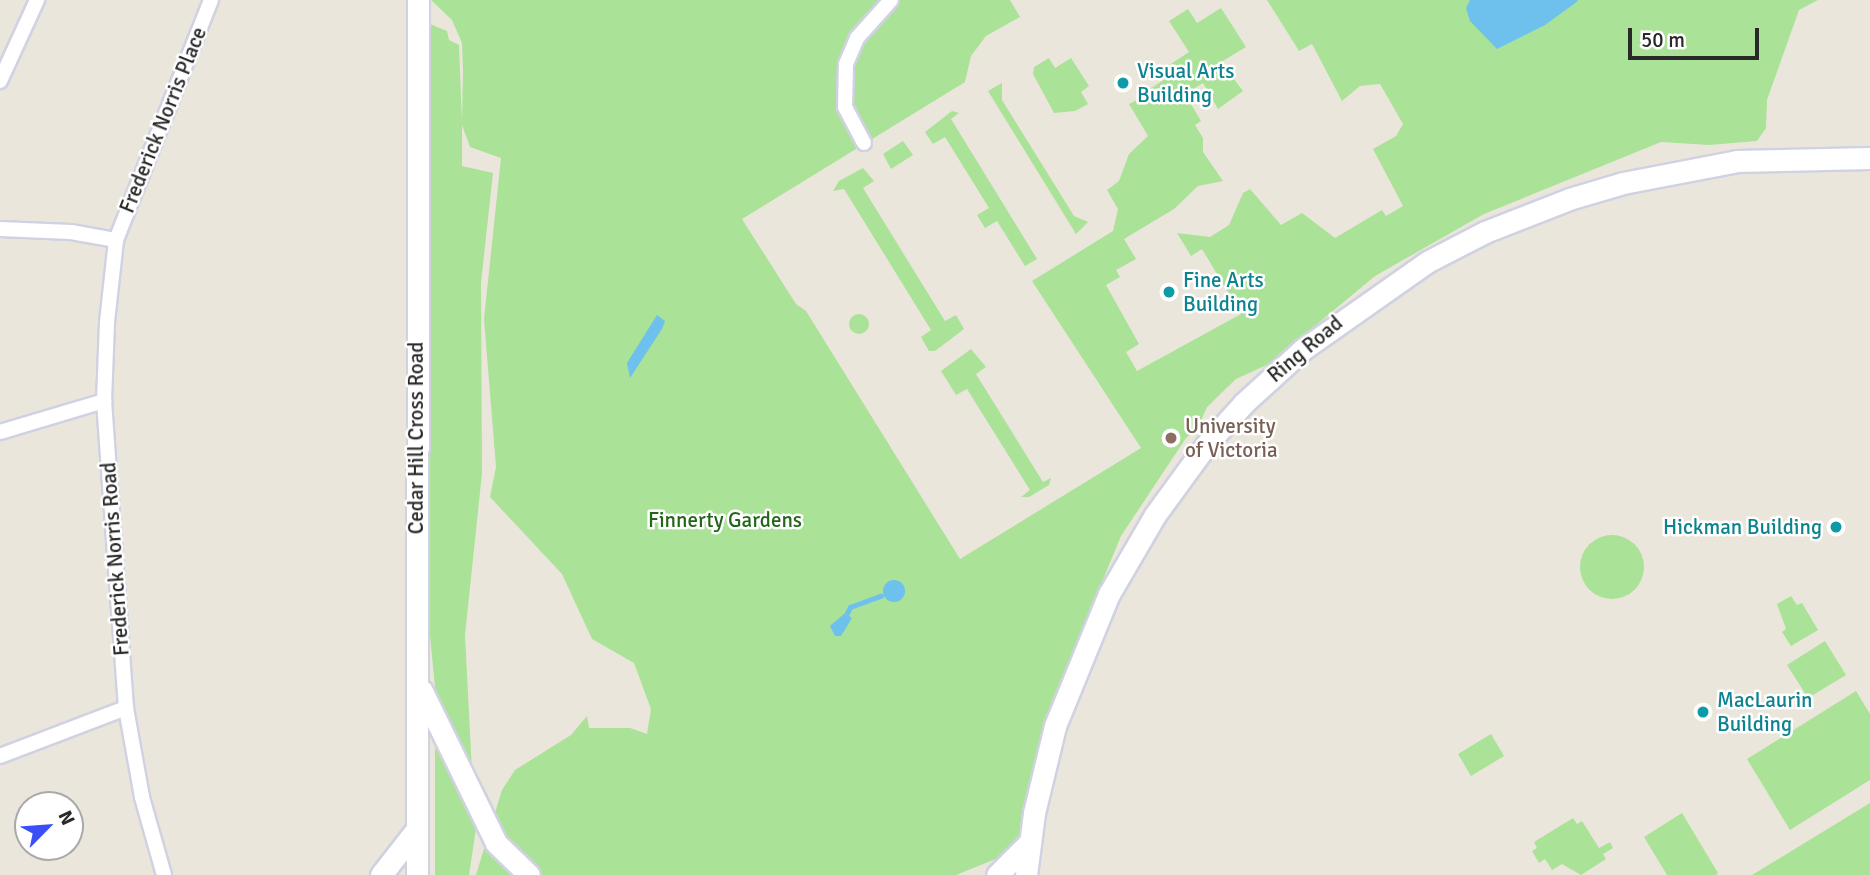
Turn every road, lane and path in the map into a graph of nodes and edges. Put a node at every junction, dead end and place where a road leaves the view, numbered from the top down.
1 (37, 0) edge
2 (211, 0) edge
3 (418, 0) edge
4 (891, 0) edge
5 (0, 81) edge
6 (864, 143) dead end
7 (1870, 158) edge
8 (0, 229) edge
9 (116, 240) junction
10 (104, 401) junction
11 (0, 432) edge
12 (418, 683) junction
13 (126, 708) junction
14 (0, 756) edge
15 (417, 828) junction
16 (1029, 843) junction
17 (164, 875) edge
18 (381, 875) edge
19 (417, 875) edge
20 (529, 875) edge
21 (997, 875) edge
22 (1026, 875) edge

1 - 5 street
2 - 9 street, Frederick Norris Place
3 - 12 street, Cedar Hill Cross Road
4 - 6 street
7 - 16 street, Ring Road
8 - 9 street
9 - 10 street, Frederick Norris Road
10 - 11 street
10 - 13 street, Frederick Norris Road
12 - 15 street, Cedar Hill Cross Road
12 - 20 street
13 - 14 street
13 - 17 street, Frederick Norris Road
15 - 18 street
15 - 19 street, Cedar Hill Cross Road
16 - 21 street
16 - 22 street, Ring Road

